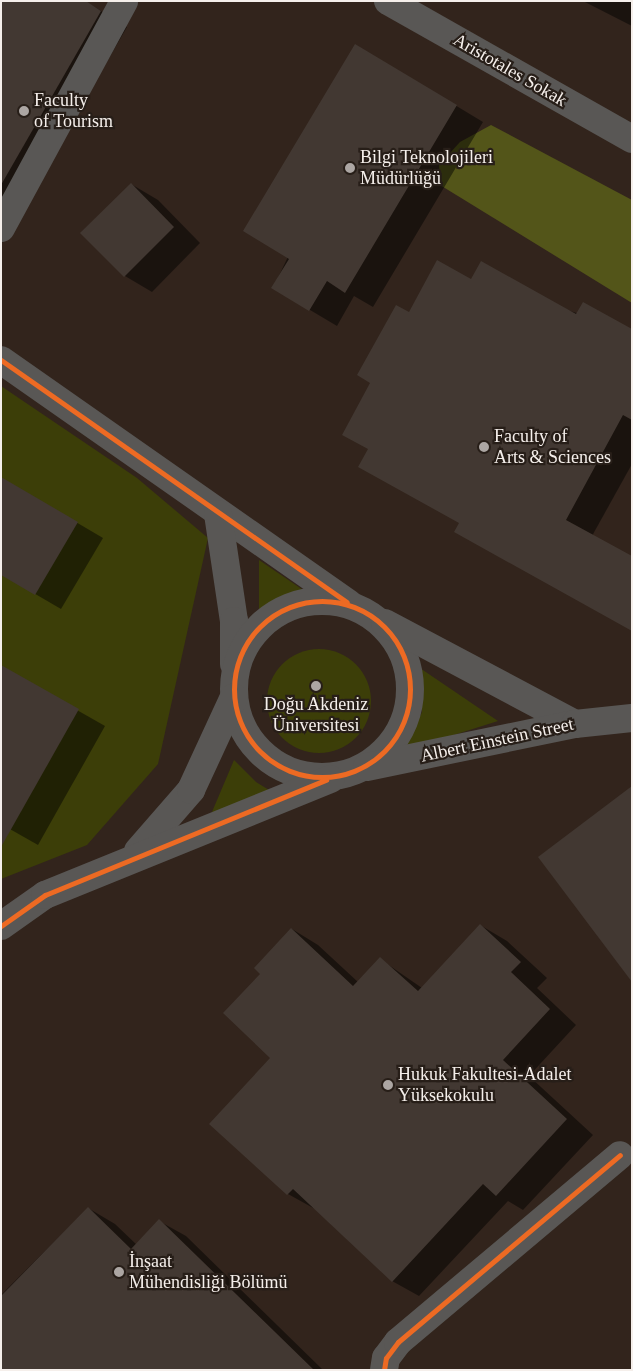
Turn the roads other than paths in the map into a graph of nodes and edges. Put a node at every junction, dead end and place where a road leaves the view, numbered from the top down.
1 (124, 1) edge
2 (388, 1) edge
3 (632, 139) edge
4 (1, 228) edge
5 (1, 360) edge
6 (218, 514) junction
7 (361, 610) junction
8 (234, 685) junction
9 (632, 718) edge
10 (575, 724) junction
11 (363, 768) junction
12 (335, 777) junction
13 (130, 859) junction
14 (1, 926) edge
15 (620, 1155) dead end
16 (384, 1370) edge

1 - 4 street
2 - 3 street, Aristotales Sokak
5 - 6 street
6 - 7 street
6 - 8 street
7 - 8 street
7 - 10 street
7 - 11 street
8 - 12 street
8 - 13 street
9 - 10 street, Albert Einstein Street
10 - 11 street, Albert Einstein Street
11 - 12 street
12 - 13 street
13 - 14 street
15 - 16 street

